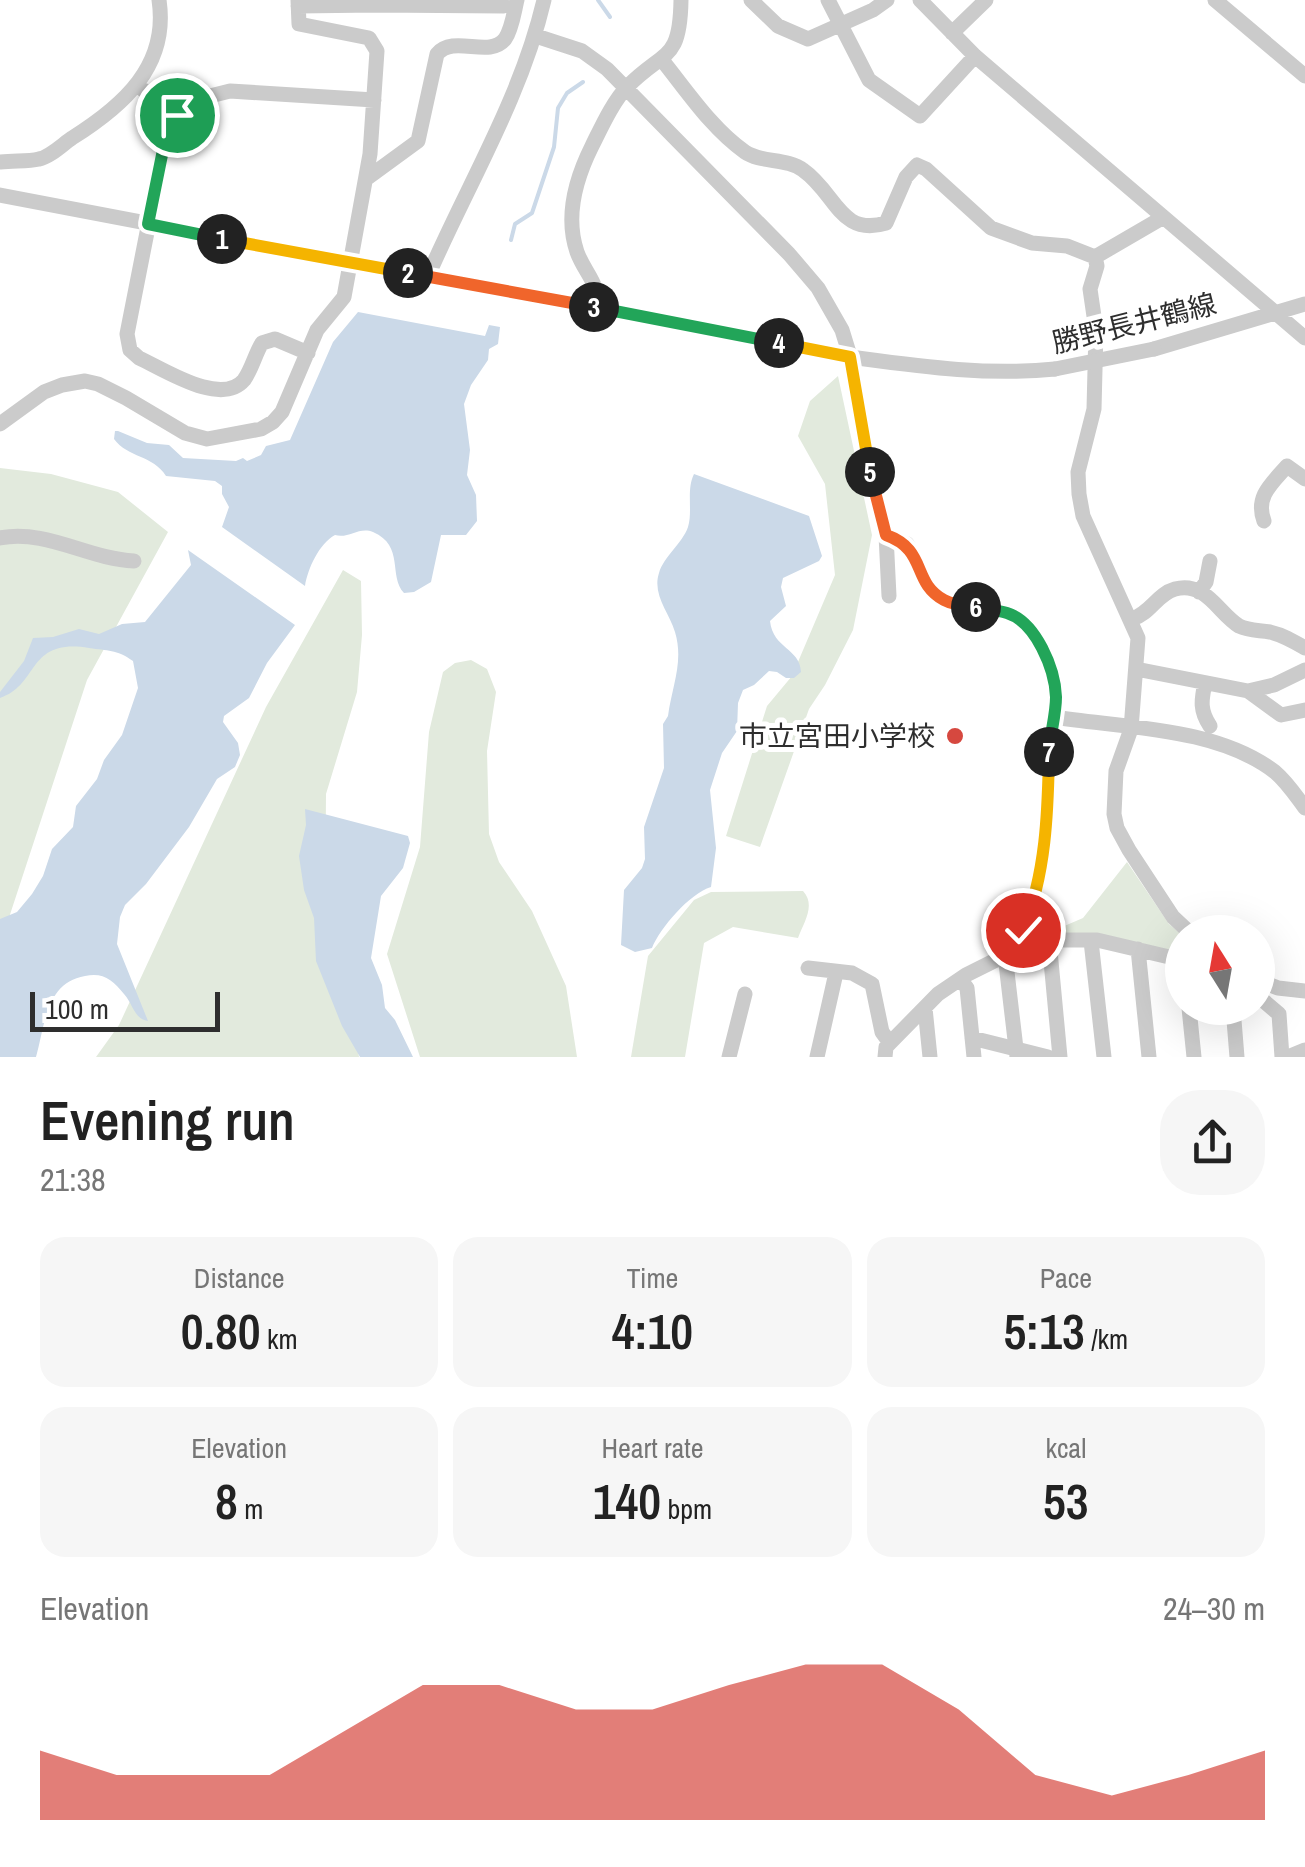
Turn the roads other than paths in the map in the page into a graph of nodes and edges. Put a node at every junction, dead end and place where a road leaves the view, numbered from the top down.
1 (159, 0) edge
2 (544, 0) edge
3 (681, 0) edge
4 (751, 0) edge
5 (828, 0) edge
6 (887, 0) edge
7 (920, 0) edge
8 (986, 0) edge
9 (1215, 0) edge
10 (376, 2) edge
11 (508, 2) edge
12 (298, 3) edge
13 (842, 26) junction
14 (952, 34) junction
15 (536, 36) junction
16 (975, 56) junction
17 (662, 60) junction
18 (1305, 76) edge
19 (138, 86) junction
20 (626, 88) junction
21 (374, 100) junction
22 (177, 115) junction
23 (0, 162) edge
24 (366, 179) junction
25 (0, 195) edge
26 (1162, 218) junction
27 (148, 224) junction
28 (1095, 257) junction
29 (351, 264) junction
30 (428, 276) junction
31 (1305, 304) edge
32 (597, 308) junction
33 (1274, 312) junction
34 (1305, 338) edge
35 (308, 353) junction
36 (850, 357) junction
37 (0, 424) edge
38 (1305, 479) edge
39 (1264, 522) dead end
40 (886, 535) junction
41 (0, 538) edge
42 (134, 561) dead end
43 (1210, 561) dead end
44 (1199, 592) junction
45 (889, 596) dead end
46 (1132, 619) junction
47 (1305, 648) edge
48 (1136, 668) junction
49 (1305, 670) edge
50 (1205, 683) junction
51 (1248, 691) junction
52 (1305, 710) edge
53 (1053, 717) junction
54 (1210, 726) dead end
55 (1131, 729) junction
56 (1305, 808) edge
57 (1171, 915) edge
58 (1049, 940) junction
59 (1091, 941) junction
60 (1138, 949) junction
61 (1009, 953) junction
62 (1165, 956) edge
63 (808, 968) dead end
64 (836, 972) junction
65 (960, 979) junction
66 (1275, 987) edge
67 (1305, 991) edge
68 (745, 994) dead end
69 (925, 1008) junction
70 (1275, 1011) edge
71 (1191, 1025) edge
72 (1234, 1025) edge
73 (972, 1038) junction
74 (888, 1050) edge
75 (1305, 1050) edge
76 (1017, 1053) edge
77 (729, 1057) edge
78 (817, 1057) edge
79 (930, 1057) edge
80 (974, 1057) edge
81 (1048, 1057) edge
82 (1060, 1057) edge
83 (1104, 1057) edge
84 (1148, 1057) edge
85 (1194, 1057) edge
86 (1237, 1057) edge
87 (1285, 1057) edge

1 - 19 street
2 - 15 street
3 - 17 street
4 - 13 street
5 - 13 street
6 - 13 street
7 - 14 street
8 - 14 street
9 - 18 street
10 - 11 street
10 - 12 street
11 - 24 street
12 - 21 street
13 - 16 street
14 - 16 street
15 - 20 street
15 - 30 street
16 - 26 street
17 - 20 street
17 - 28 street
19 - 22 street
19 - 23 street
20 - 32 street
20 - 36 street
21 - 22 street
21 - 24 street
22 - 27 street
24 - 29 street
25 - 27 street, 勝野長井鶴線
26 - 28 street
26 - 33 street
27 - 29 street, 勝野長井鶴線
27 - 35 street
28 - 46 street
29 - 30 street, 勝野長井鶴線
29 - 35 street
30 - 32 street, 勝野長井鶴線
31 - 33 street, 勝野長井鶴線
32 - 36 street, 勝野長井鶴線
33 - 34 street
33 - 36 street, 勝野長井鶴線, bridge
35 - 37 street
36 - 40 street
38 - 39 street
40 - 45 street
40 - 53 street
41 - 42 street
43 - 44 street
44 - 46 street
44 - 47 street
46 - 48 street
48 - 50 street
48 - 55 street
49 - 51 street
50 - 51 street
50 - 54 street
51 - 52 street
53 - 55 street
53 - 61 street
55 - 56 street
55 - 57 street
58 - 59 street
58 - 61 street
58 - 82 street
59 - 60 street
59 - 83 street
60 - 62 street
60 - 84 street
61 - 65 street
61 - 76 street
63 - 64 street
64 - 74 street
64 - 78 street
65 - 69 street
65 - 73 street
66 - 67 street
68 - 77 street
69 - 74 street
69 - 79 street
70 - 87 street
71 - 85 street
72 - 86 street
73 - 76 street
73 - 80 street
75 - 87 street
76 - 81 street

